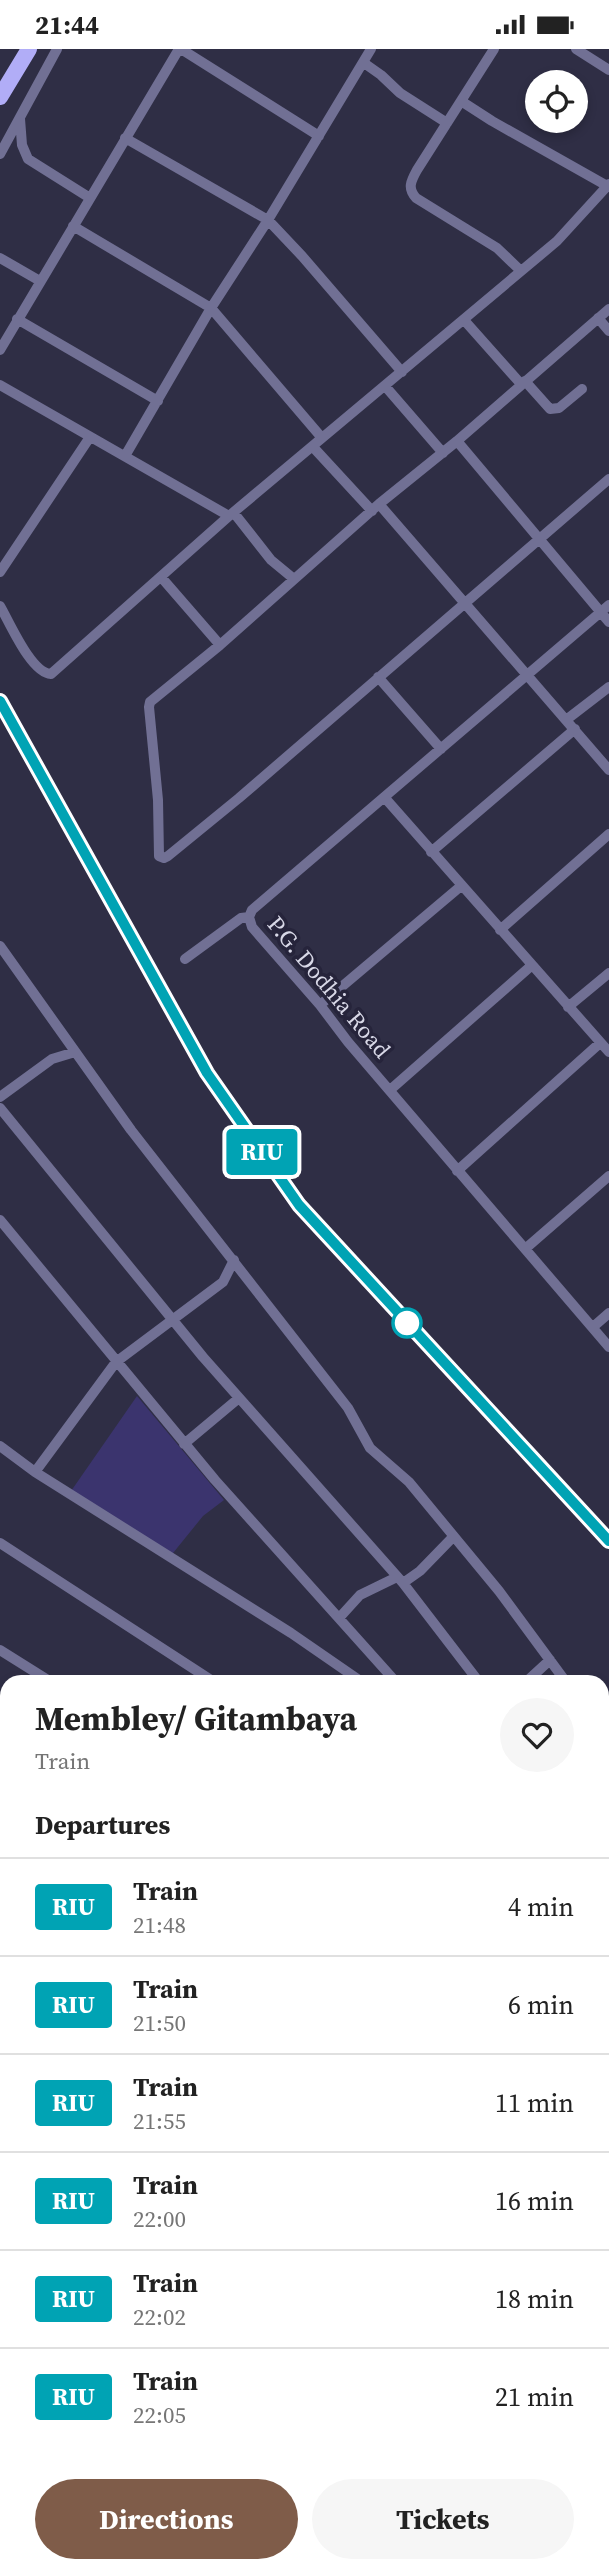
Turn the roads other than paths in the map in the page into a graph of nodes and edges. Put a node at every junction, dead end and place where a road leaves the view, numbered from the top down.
1 (29, 49) edge
2 (57, 49) edge
3 (180, 49) edge
4 (371, 49) edge
5 (494, 49) edge
6 (576, 49) edge
7 (364, 63) junction
8 (609, 70) edge
9 (0, 97) edge
10 (461, 101) junction
11 (20, 117) junction
12 (447, 123) junction
13 (319, 136) junction
14 (125, 138) junction
15 (0, 154) edge
16 (609, 186) edge
17 (90, 198) junction
18 (268, 221) junction
19 (73, 226) junction
20 (0, 258) edge
21 (521, 271) junction
22 (40, 281) junction
23 (211, 308) junction
24 (609, 309) edge
25 (598, 318) junction
26 (17, 319) junction
27 (464, 320) junction
28 (609, 331) edge
29 (0, 350) edge
30 (402, 372) junction
31 (523, 382) junction
32 (0, 385) edge
33 (385, 386) junction
34 (582, 389) dead end
35 (158, 401) junction
36 (90, 437) junction
37 (322, 438) junction
38 (457, 441) junction
39 (313, 447) junction
40 (443, 453) junction
41 (125, 456) junction
42 (609, 479) edge
43 (376, 508) junction
44 (231, 515) junction
45 (540, 540) junction
46 (0, 572) edge
47 (161, 577) junction
48 (294, 579) junction
49 (466, 602) junction
50 (0, 606) edge
51 (605, 608) edge
52 (609, 622) edge
53 (220, 645) junction
54 (527, 674) junction
55 (378, 677) junction
56 (609, 687) edge
57 (566, 720) junction
58 (575, 729) junction
59 (441, 749) junction
60 (609, 770) edge
61 (385, 798) junction
62 (609, 834) edge
63 (431, 852) junction
64 (460, 886) junction
65 (249, 917) junction
66 (500, 930) junction
67 (0, 946) edge
68 (185, 959) dead end
69 (531, 966) junction
70 (609, 973) edge
71 (320, 1005) junction
72 (568, 1007) junction
73 (600, 1043) junction
74 (75, 1052) junction
75 (609, 1052) edge
76 (390, 1090) junction
77 (0, 1097) edge
78 (0, 1108) edge
79 (457, 1171) junction
80 (609, 1176) edge
81 (0, 1220) edge
82 (525, 1249) junction
83 (234, 1260) junction
84 (609, 1313) edge
85 (172, 1320) junction
86 (593, 1327) junction
87 (609, 1347) edge
88 (116, 1362) junction
89 (239, 1398) junction
90 (184, 1444) junction
91 (0, 1446) edge
92 (35, 1472) junction
93 (453, 1537) junction
94 (0, 1543) edge
95 (400, 1580) junction
96 (340, 1617) junction
97 (0, 1650) edge
98 (550, 1660) junction
99 (388, 1673) edge
100 (40, 1675) edge
101 (203, 1675) edge
102 (352, 1675) edge
103 (474, 1675) edge
104 (534, 1675) edge
105 (561, 1675) edge

1 - 9 main road
2 - 11 street
3 - 13 street
3 - 14 street
4 - 7 street
5 - 10 street
6 - 8 street
7 - 12 street
7 - 13 street
10 - 12 street
10 - 16 street
11 - 15 street
11 - 17 street
12 - 21 street
13 - 18 street
14 - 17 street
14 - 18 street
16 - 21 street
17 - 19 street
18 - 23 street
18 - 30 street
19 - 22 street
19 - 23 street
20 - 22 street
21 - 27 street
22 - 26 street
23 - 35 street
23 - 37 street
24 - 25 street
25 - 28 street
25 - 31 street
26 - 29 street
26 - 35 street
27 - 30 street
27 - 31 street
30 - 33 street
31 - 34 street
31 - 38 street
32 - 36 street
33 - 37 street
33 - 40 street
35 - 41 street
36 - 41 street
36 - 46 street
37 - 39 street
38 - 40 street
38 - 45 street
39 - 43 street
39 - 44 street
40 - 43 street
41 - 44 street
42 - 45 street
43 - 48 street
43 - 49 street
44 - 47 street
44 - 48 street
45 - 49 street
45 - 51 street
47 - 50 street
47 - 53 street
48 - 53 street
49 - 54 street
49 - 55 street
51 - 52 street
51 - 54 street, P.G. Dodhia Road
53 - 55 street
54 - 57 street
54 - 59 street, P.G. Dodhia Road
55 - 59 street
56 - 57 street
57 - 58 street
58 - 60 street
58 - 63 street
59 - 61 street, P.G. Dodhia Road
61 - 63 street
61 - 65 street, P.G. Dodhia Road
62 - 66 street
63 - 64 street
64 - 66 street
64 - 71 street
65 - 68 street
65 - 71 street, P.G. Dodhia Road
66 - 69 street
67 - 74 street
69 - 72 street
69 - 76 street
70 - 72 street
71 - 76 street, P.G. Dodhia Road
72 - 73 street
73 - 75 street
73 - 79 street
74 - 77 street
74 - 83 street
76 - 79 street, P.G. Dodhia Road
78 - 85 street
79 - 82 street, P.G. Dodhia Road
80 - 82 street
81 - 88 street
82 - 86 street, P.G. Dodhia Road
83 - 85 street
83 - 93 street
84 - 86 street
85 - 88 street
85 - 89 street
86 - 87 street, P.G. Dodhia Road
88 - 90 street
88 - 92 street
89 - 90 street
89 - 95 street
90 - 96 street
91 - 92 street
92 - 102 street
93 - 95 street
93 - 98 street
94 - 101 street
95 - 96 street
95 - 103 street
96 - 99 street
97 - 100 street
98 - 104 street
98 - 105 street

